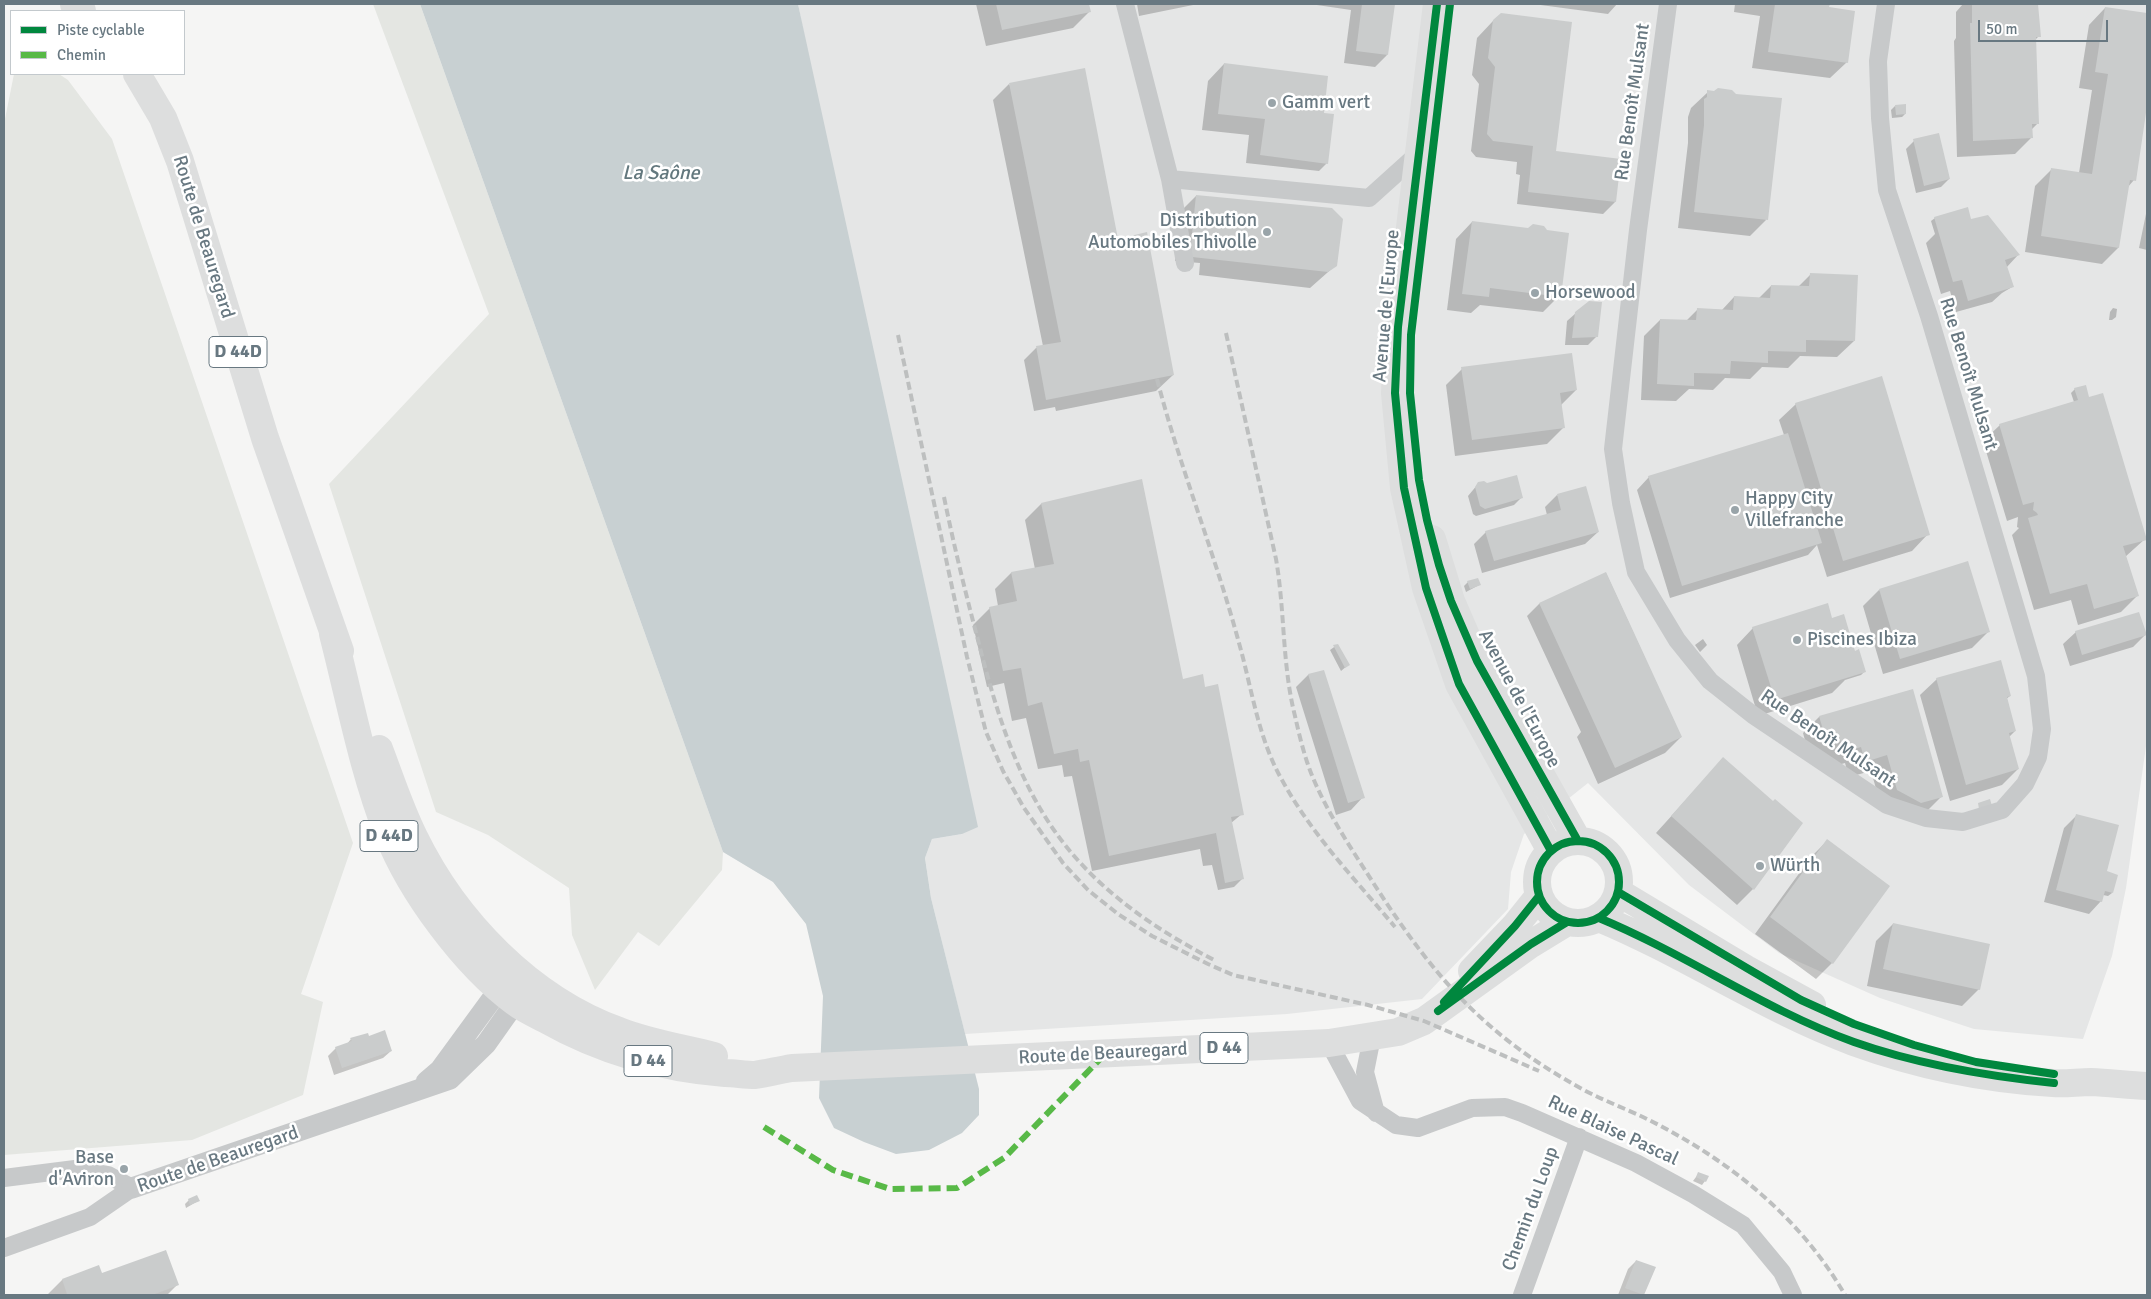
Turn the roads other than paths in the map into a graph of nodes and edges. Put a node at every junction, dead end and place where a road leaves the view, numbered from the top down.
1 (1125, 4) edge
2 (1437, 4) edge
3 (1450, 4) edge
4 (1668, 4) edge
5 (1886, 4) edge
6 (138, 75) edge
7 (1420, 152) junction
8 (1170, 179) junction
9 (1185, 263) dead end
10 (333, 634) junction
11 (1578, 841) junction
12 (1550, 851) junction
13 (1618, 892) junction
14 (1539, 896) junction
15 (1599, 918) junction
16 (1567, 922) junction
17 (526, 978) junction
18 (508, 996) junction
19 (1438, 1011) junction
20 (1372, 1037) junction
21 (1329, 1043) junction
22 (792, 1068) junction
23 (2066, 1080) junction
24 (2147, 1086) edge
25 (1376, 1113) junction
26 (1579, 1138) junction
27 (4, 1178) edge
28 (132, 1188) junction
29 (4, 1248) edge
30 (1522, 1295) edge
31 (1793, 1295) edge

1 - 8 street
2 - 7 main road, Avenue de l'Europe
3 - 11 main road, Avenue de l'Europe
4 - 5 street, Rue Benoît Mulsant
6 - 10 main road, Route de Beauregard / D 44D
7 - 8 street
7 - 12 main road, Avenue de l'Europe
8 - 9 street
10 - 17 main road, D 44D
10 - 18 main road, D 44D
11 - 12 main road
11 - 13 main road
12 - 14 main road
13 - 15 main road
13 - 23 main road
14 - 16 main road
14 - 19 main road, Route de Beauregard / D 44
15 - 16 main road
15 - 23 main road
16 - 19 main road, Route de Beauregard / D 44
17 - 18 main road
17 - 22 main road, Route de Beauregard / D 44
18 - 22 main road, Route de Beauregard / D 44
18 - 28 street, Route de Beauregard
19 - 20 main road, Route de Beauregard / D 44
20 - 21 main road, Route de Beauregard / D 44
20 - 25 street
21 - 22 main road, Route de Beauregard / D 44
21 - 25 street, Rue Blaise Pascal
23 - 24 main road
25 - 26 street, Rue Blaise Pascal
26 - 30 street, Chemin du Loup
26 - 31 street, Rue Blaise Pascal
27 - 28 street
28 - 29 street, Route de Beauregard

